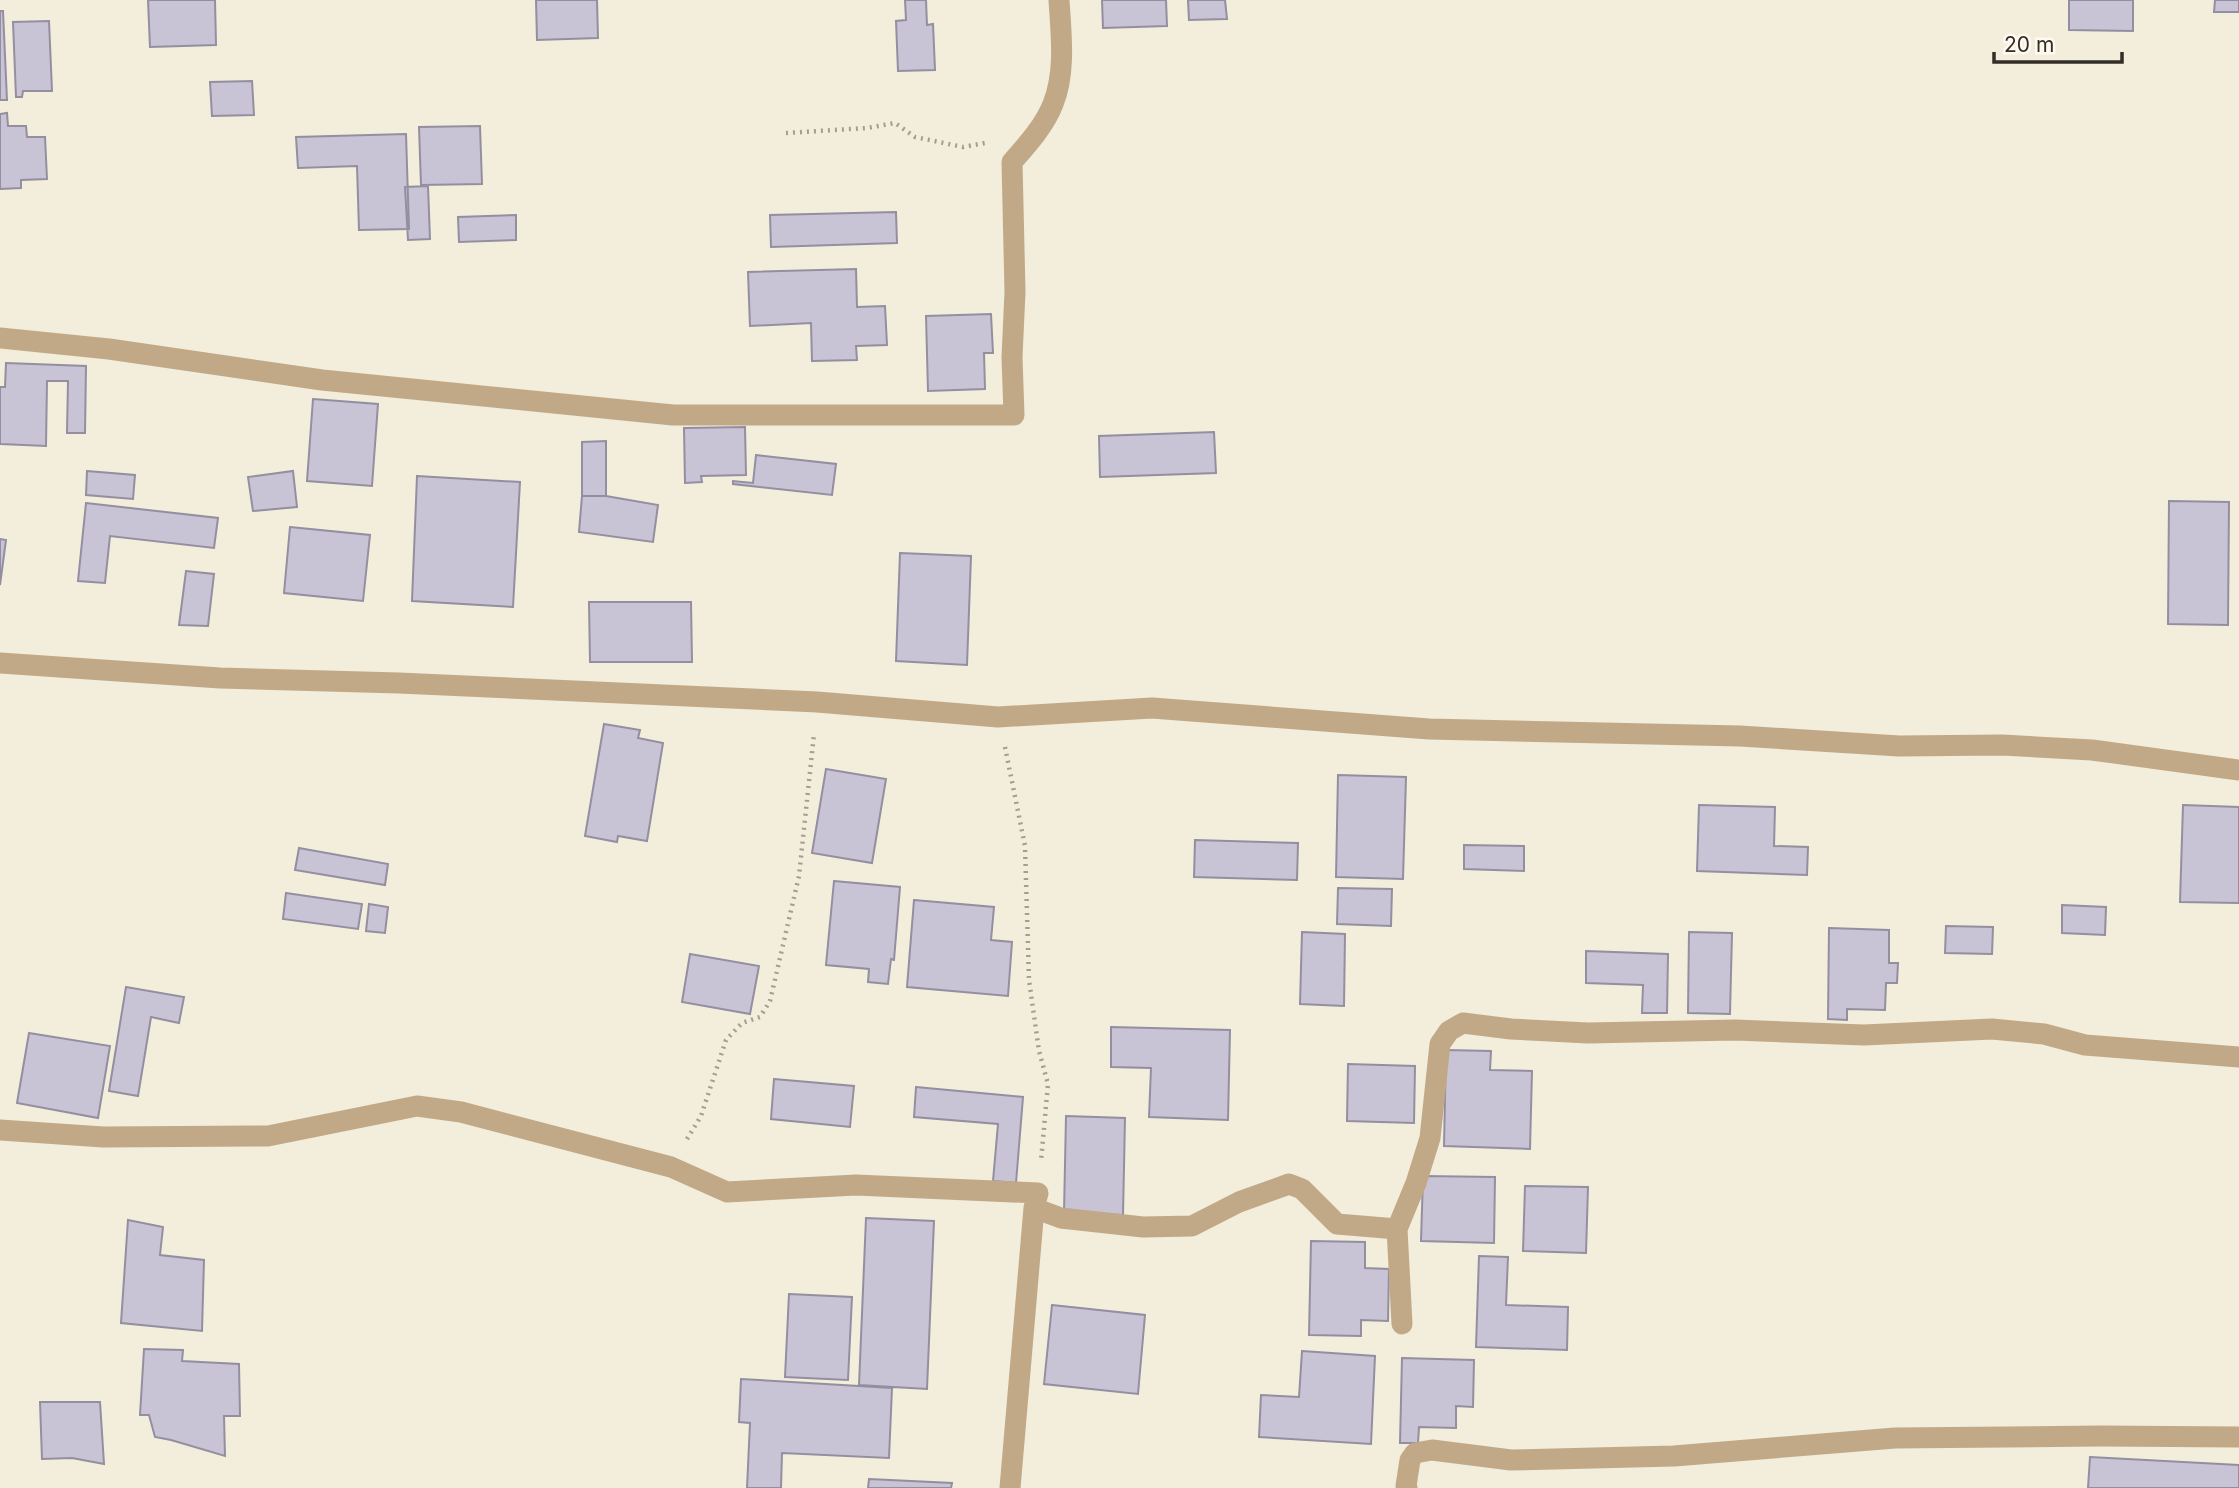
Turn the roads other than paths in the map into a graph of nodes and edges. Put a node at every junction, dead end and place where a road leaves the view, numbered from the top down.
1 (1059, 0) edge
2 (0, 338) edge
3 (0, 663) edge
4 (2239, 770) edge
5 (2239, 1057) edge
6 (0, 1129) edge
7 (1036, 1201) junction
8 (1397, 1229) junction
9 (1402, 1324) dead end
10 (2239, 1437) edge
11 (1010, 1488) edge
12 (1407, 1488) edge

1 - 2 street
3 - 4 street
5 - 8 street
6 - 7 street
7 - 8 street
7 - 11 street
8 - 9 street
10 - 12 street

